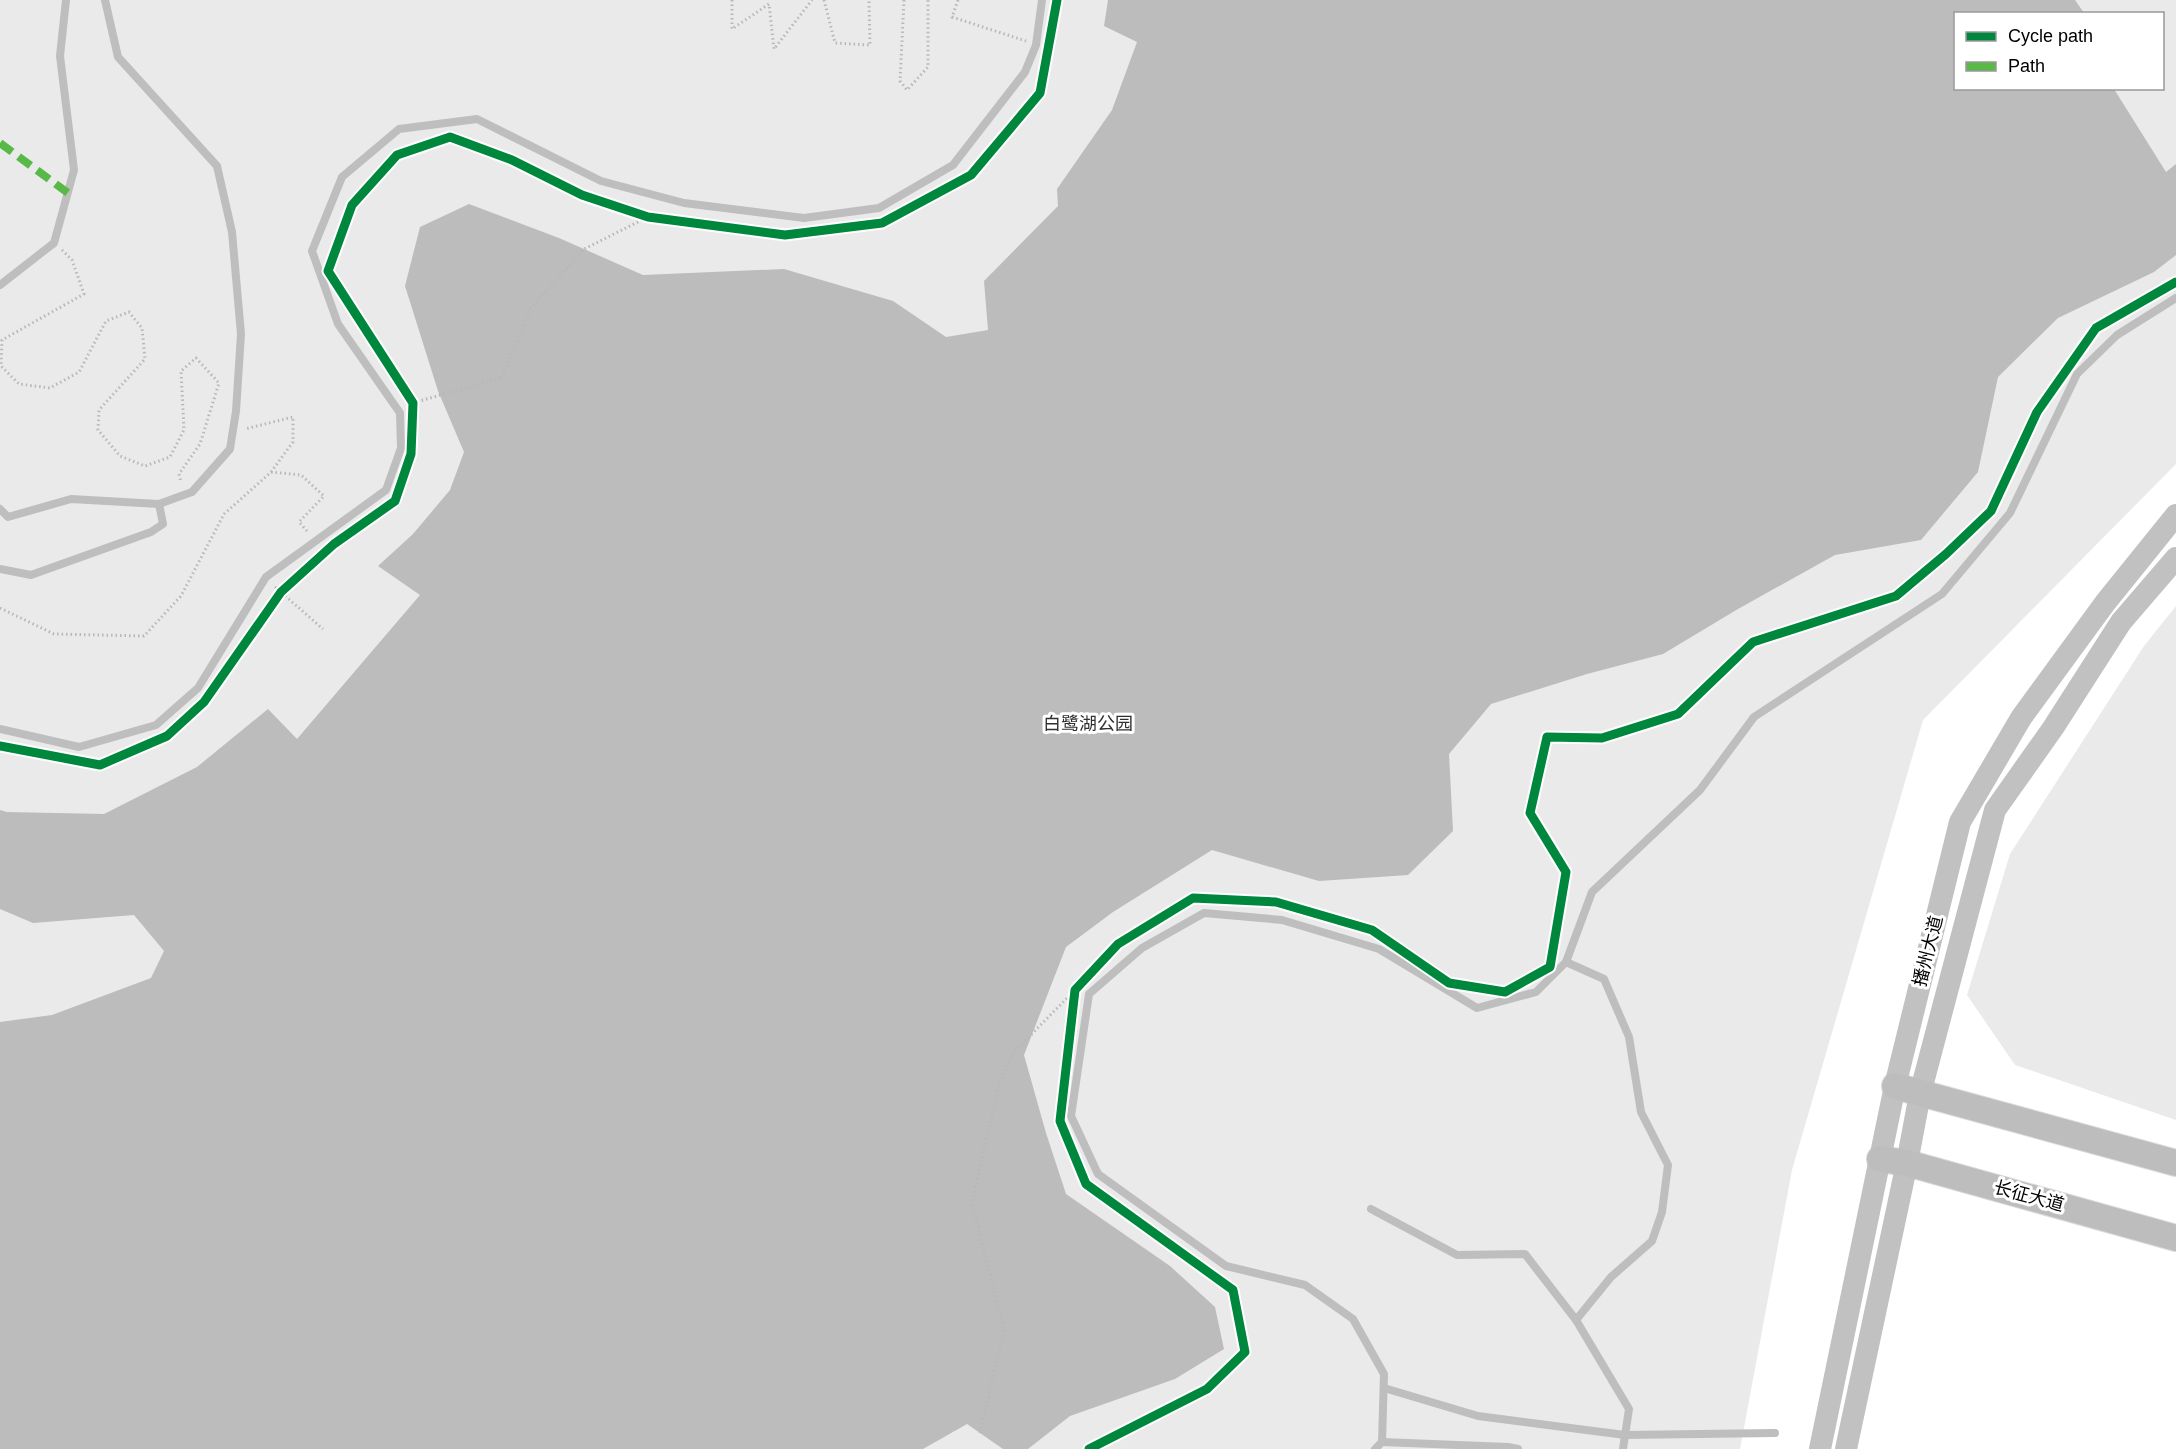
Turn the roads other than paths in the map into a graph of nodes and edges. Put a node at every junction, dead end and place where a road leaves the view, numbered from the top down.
1 (66, 0) edge
2 (105, 0) edge
3 (1042, 0) edge
4 (0, 285) edge
5 (2176, 298) edge
6 (159, 504) junction
7 (0, 509) edge
8 (2176, 515) edge
9 (2176, 558) edge
10 (0, 569) edge
11 (0, 729) edge
12 (1566, 962) junction
13 (1895, 1086) junction
14 (1920, 1094) junction
15 (1880, 1159) junction
16 (1907, 1163) junction
17 (2176, 1163) edge
18 (1371, 1209) dead end
19 (2176, 1238) edge
20 (1576, 1320) junction
21 (1384, 1388) junction
22 (1775, 1433) dead end
23 (1625, 1435) junction
24 (1382, 1442) junction
25 (1375, 1449) edge
26 (1518, 1449) edge
27 (1623, 1449) edge
28 (1820, 1449) edge
29 (1846, 1449) edge

1 - 4 lane
2 - 6 lane
3 - 11 lane
5 - 12 lane
6 - 7 lane
6 - 10 lane
8 - 13 main road, 播州大道
9 - 14 main road, 播州大道
12 - 20 lane
12 - 21 lane
13 - 14 main road
13 - 15 main road, 播州大道
14 - 16 main road, 播州大道
14 - 17 main road
15 - 16 main road, 长征大道
15 - 28 main road, 播州大道
16 - 19 main road, 长征大道
16 - 29 main road, 播州大道
18 - 20 lane
20 - 23 lane
21 - 23 lane
21 - 24 lane
22 - 23 lane
23 - 27 lane
24 - 25 lane
24 - 26 lane

